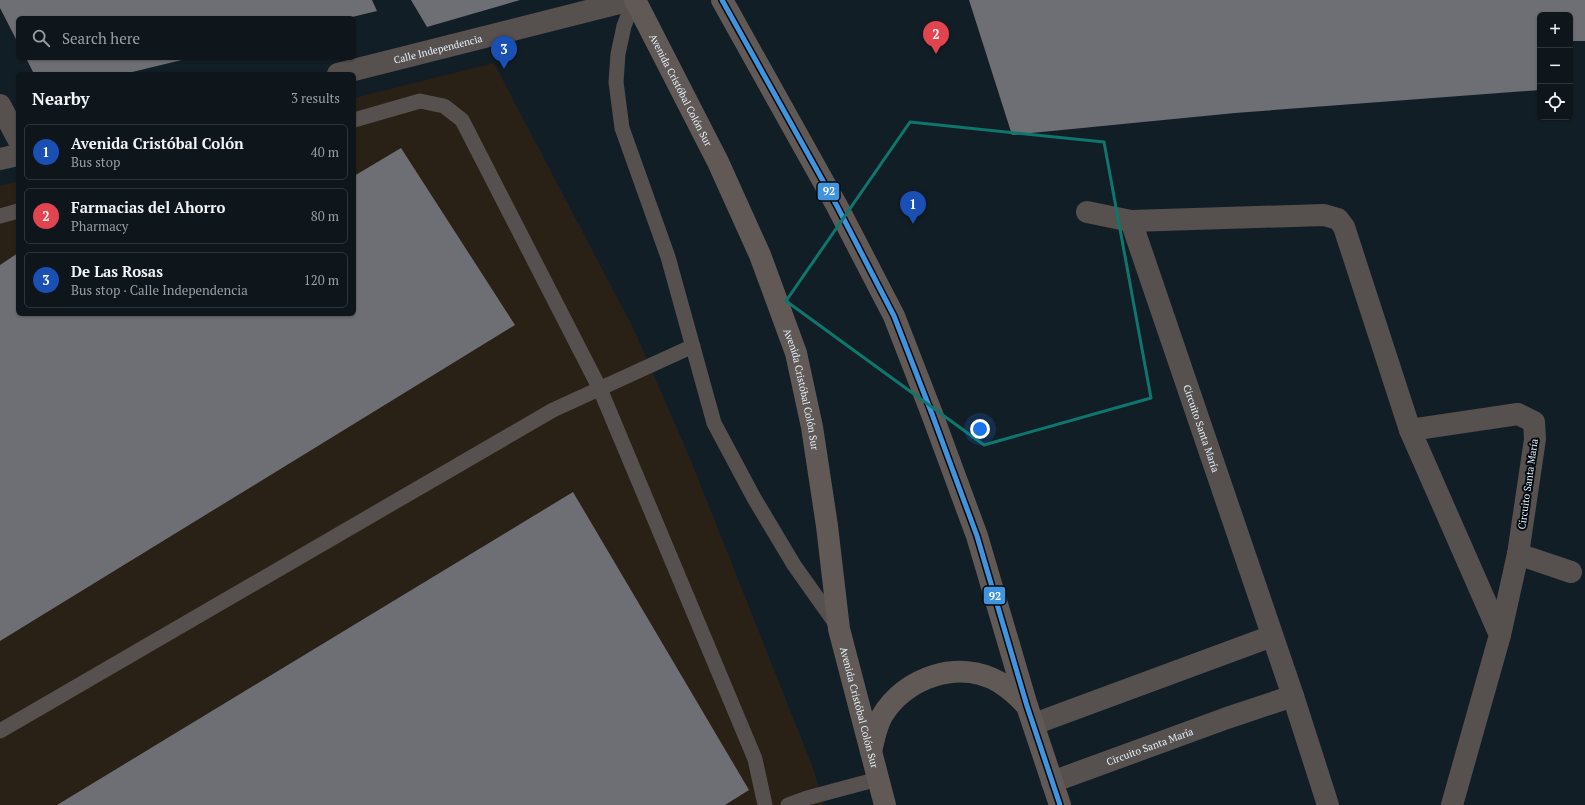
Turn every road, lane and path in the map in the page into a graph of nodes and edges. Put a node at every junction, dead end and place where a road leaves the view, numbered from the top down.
1 (631, 0) edge
2 (634, 0) edge
3 (722, 0) edge
4 (346, 72) edge
5 (0, 105) edge
6 (356, 119) edge
7 (16, 135) edge
8 (16, 155) edge
9 (0, 159) edge
10 (16, 212) edge
11 (1087, 212) dead end
12 (0, 216) edge
13 (1131, 221) junction
14 (693, 346) junction
15 (600, 389) junction
16 (1410, 430) junction
17 (1518, 554) junction
18 (1571, 572) dead end
19 (839, 629) junction
20 (1500, 635) junction
21 (1272, 636) junction
22 (1293, 696) junction
23 (1031, 715) junction
24 (0, 731) edge
25 (871, 752) junction
26 (878, 779) junction
27 (1052, 782) junction
28 (765, 805) edge
29 (788, 805) edge
30 (885, 805) edge
31 (1060, 805) edge
32 (1328, 805) edge
33 (1452, 805) edge

1 - 4 street, Calle Independencia
2 - 14 lane
2 - 19 main road, Avenida Cristóbal Colón Sur
3 - 23 main road
5 - 7 street
6 - 15 lane
8 - 9 street
10 - 12 lane
11 - 13 street
13 - 16 street
13 - 21 street, Circuito Santa María
14 - 15 lane
14 - 19 lane
15 - 24 lane
15 - 28 lane
16 - 17 street, Circuito Santa María
16 - 20 street
17 - 18 street
17 - 20 street, Circuito Santa María
19 - 25 main road, Avenida Cristóbal Colón Sur
20 - 33 street, Circuito Santa María
21 - 22 street, Circuito Santa María
21 - 23 street
22 - 27 street, Circuito Santa María
22 - 32 street, Circuito Santa María
23 - 25 main road
23 - 27 main road
25 - 26 main road, Avenida Cristóbal Colón Sur
26 - 29 lane
26 - 30 main road, Avenida Cristóbal Colón Sur
27 - 31 main road

